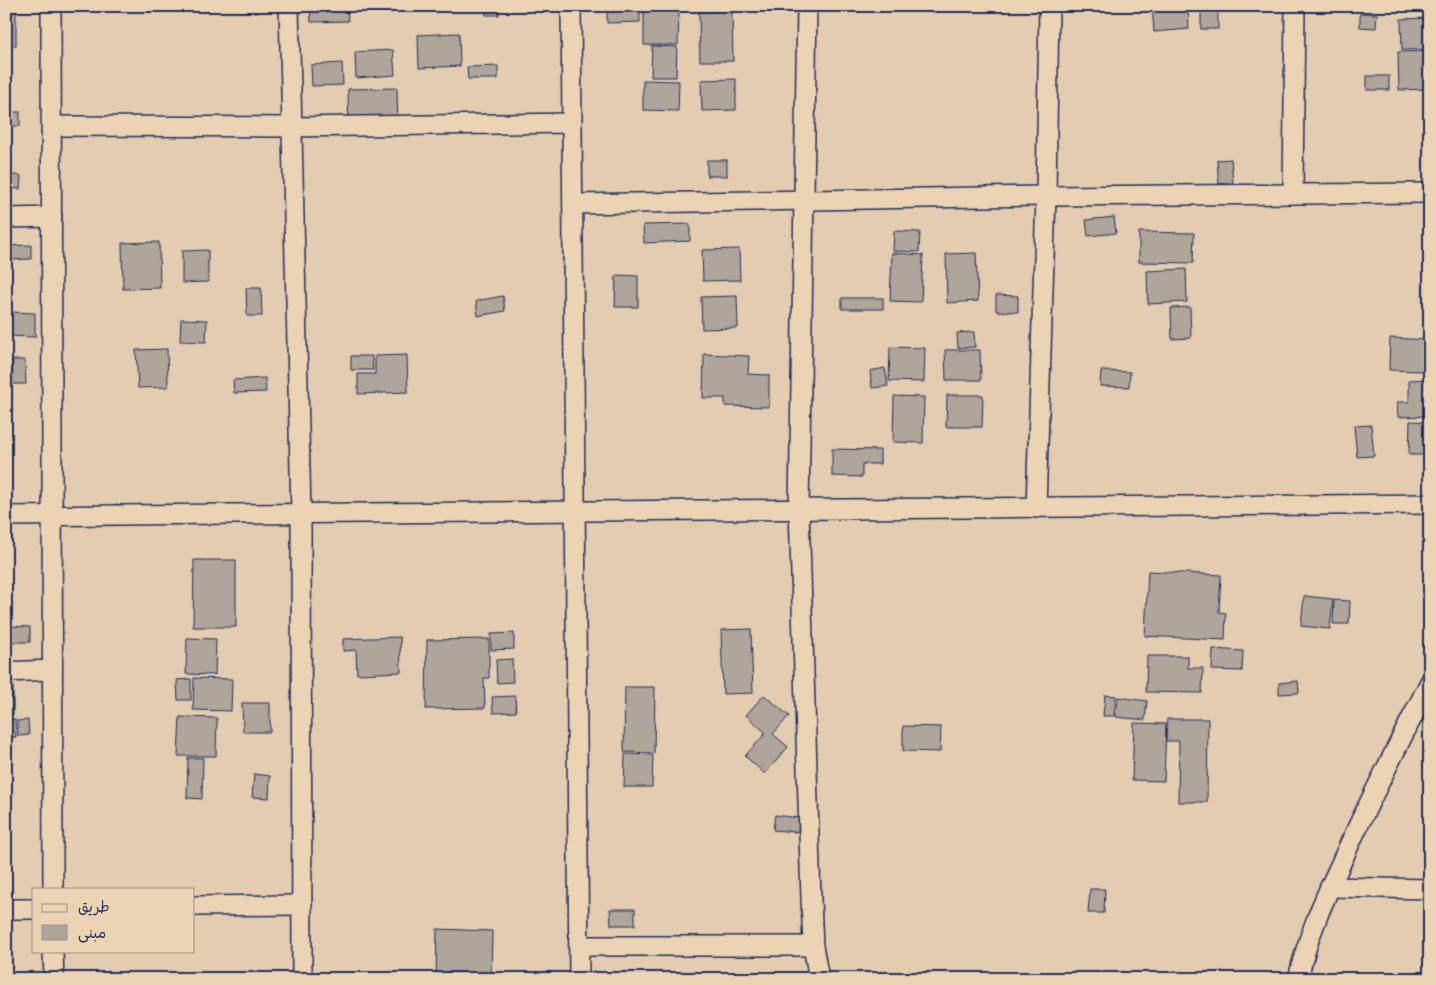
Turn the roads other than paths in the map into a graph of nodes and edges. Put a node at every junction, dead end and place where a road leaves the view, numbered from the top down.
1 (51, 6) edge
2 (289, 6) edge
3 (571, 6) edge
4 (807, 6) edge
5 (1050, 6) edge
6 (1295, 6) edge
7 (572, 123) junction
8 (53, 126) junction
9 (292, 127) junction
10 (1430, 193) edge
11 (1293, 194) junction
12 (1046, 196) junction
13 (804, 200) junction
14 (574, 204) junction
15 (52, 217) junction
16 (6, 218) edge
17 (1430, 504) edge
18 (799, 508) junction
19 (1036, 508) junction
20 (575, 510) junction
21 (300, 512) junction
22 (52, 514) junction
23 (6, 516) edge
24 (51, 670) junction
25 (6, 672) edge
26 (1430, 682) edge
27 (1330, 887) junction
28 (53, 888) edge
29 (1430, 889) edge
30 (302, 905) junction
31 (195, 906) edge
32 (32, 908) edge
33 (6, 909) edge
34 (579, 946) junction
35 (813, 946) junction
36 (54, 952) edge
37 (54, 979) edge
38 (302, 979) edge
39 (579, 979) edge
40 (819, 979) edge
41 (1298, 979) edge

1 - 8 street
2 - 9 street
3 - 7 street
4 - 13 street
5 - 12 street
6 - 11 street
7 - 9 street
7 - 14 street
8 - 9 street
8 - 15 street
9 - 21 street
10 - 11 street
11 - 12 street
12 - 13 street
12 - 19 street
13 - 14 street
13 - 18 street
14 - 20 street
15 - 16 street
15 - 22 street
17 - 19 street
18 - 19 street
18 - 20 street
18 - 35 street
20 - 21 street
20 - 34 street
21 - 22 street
21 - 30 street
22 - 23 street
22 - 24 street
24 - 25 street
24 - 28 street
26 - 27 street
27 - 29 street
27 - 41 street
30 - 31 street
30 - 38 street
32 - 33 street
34 - 35 street
34 - 39 street
35 - 40 street
36 - 37 street

